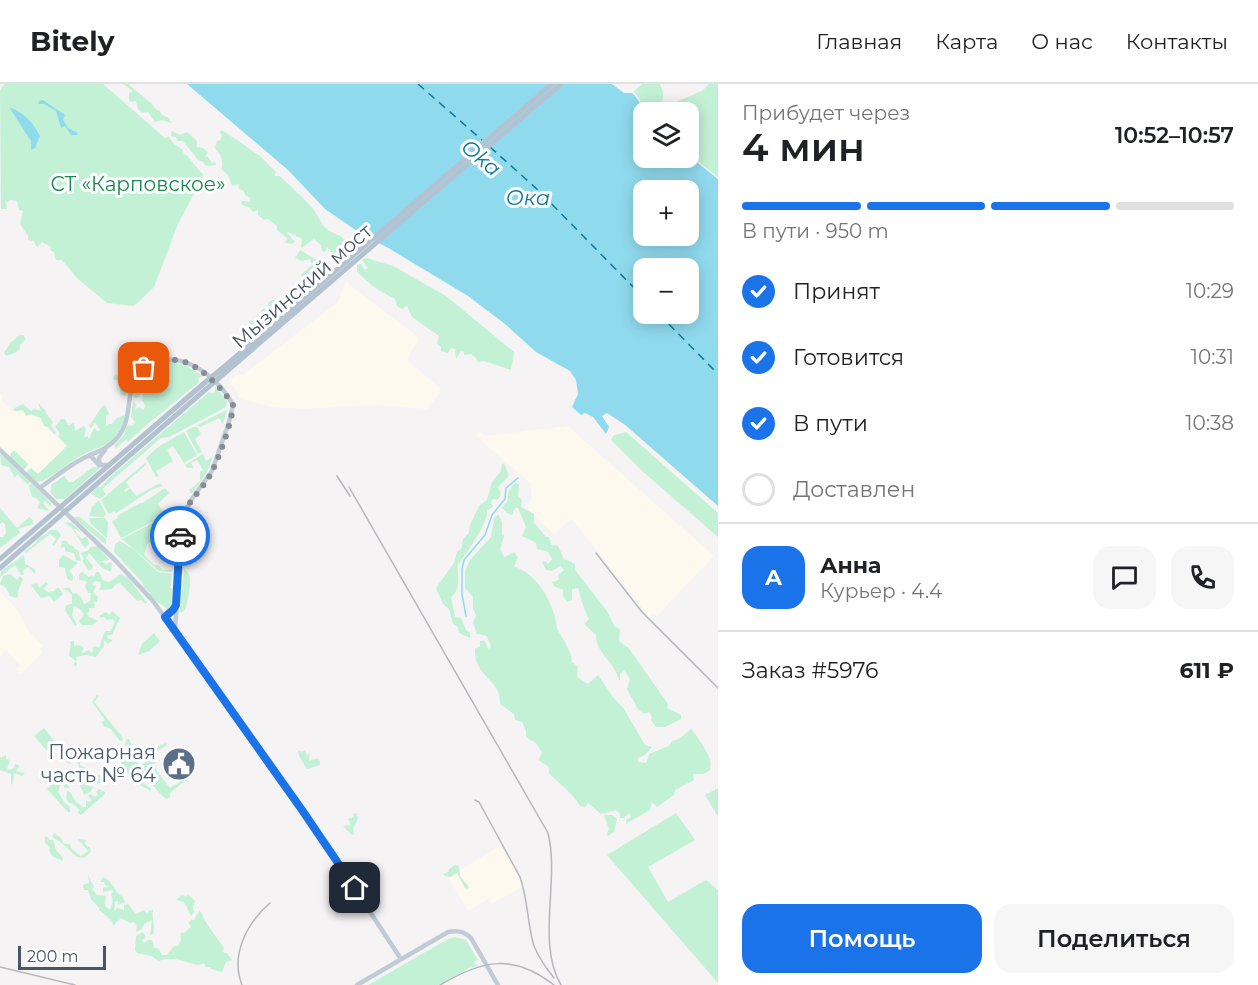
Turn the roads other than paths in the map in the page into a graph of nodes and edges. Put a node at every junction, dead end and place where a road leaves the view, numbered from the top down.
1 (552, 84) edge
2 (561, 84) edge
3 (319, 288) junction
4 (204, 388) junction
5 (105, 449) junction
6 (0, 450) edge
7 (90, 455) junction
8 (112, 464) junction
9 (102, 465) junction
10 (40, 488) junction
11 (62, 510) junction
12 (0, 560) edge
13 (0, 568) edge
14 (176, 605) junction
15 (165, 617) junction
16 (175, 631) junction
17 (401, 959) junction
18 (357, 985) edge
19 (498, 985) edge

1 - 3 main road, Мызинский мост
2 - 3 main road, Мызинский мост
3 - 4 main road, Мызинский мост, bridge
4 - 8 main road, Мызинский мост
4 - 11 main road, Мызинский мост
5 - 7 street
5 - 9 street
5 - 14 street
6 - 10 street
7 - 9 street
7 - 10 street
8 - 9 street
8 - 11 main road, Мызинский мост
10 - 11 street
11 - 12 main road
11 - 13 main road
11 - 15 street
14 - 15 street
14 - 16 street
15 - 16 street
16 - 17 street
17 - 18 street
17 - 19 street

